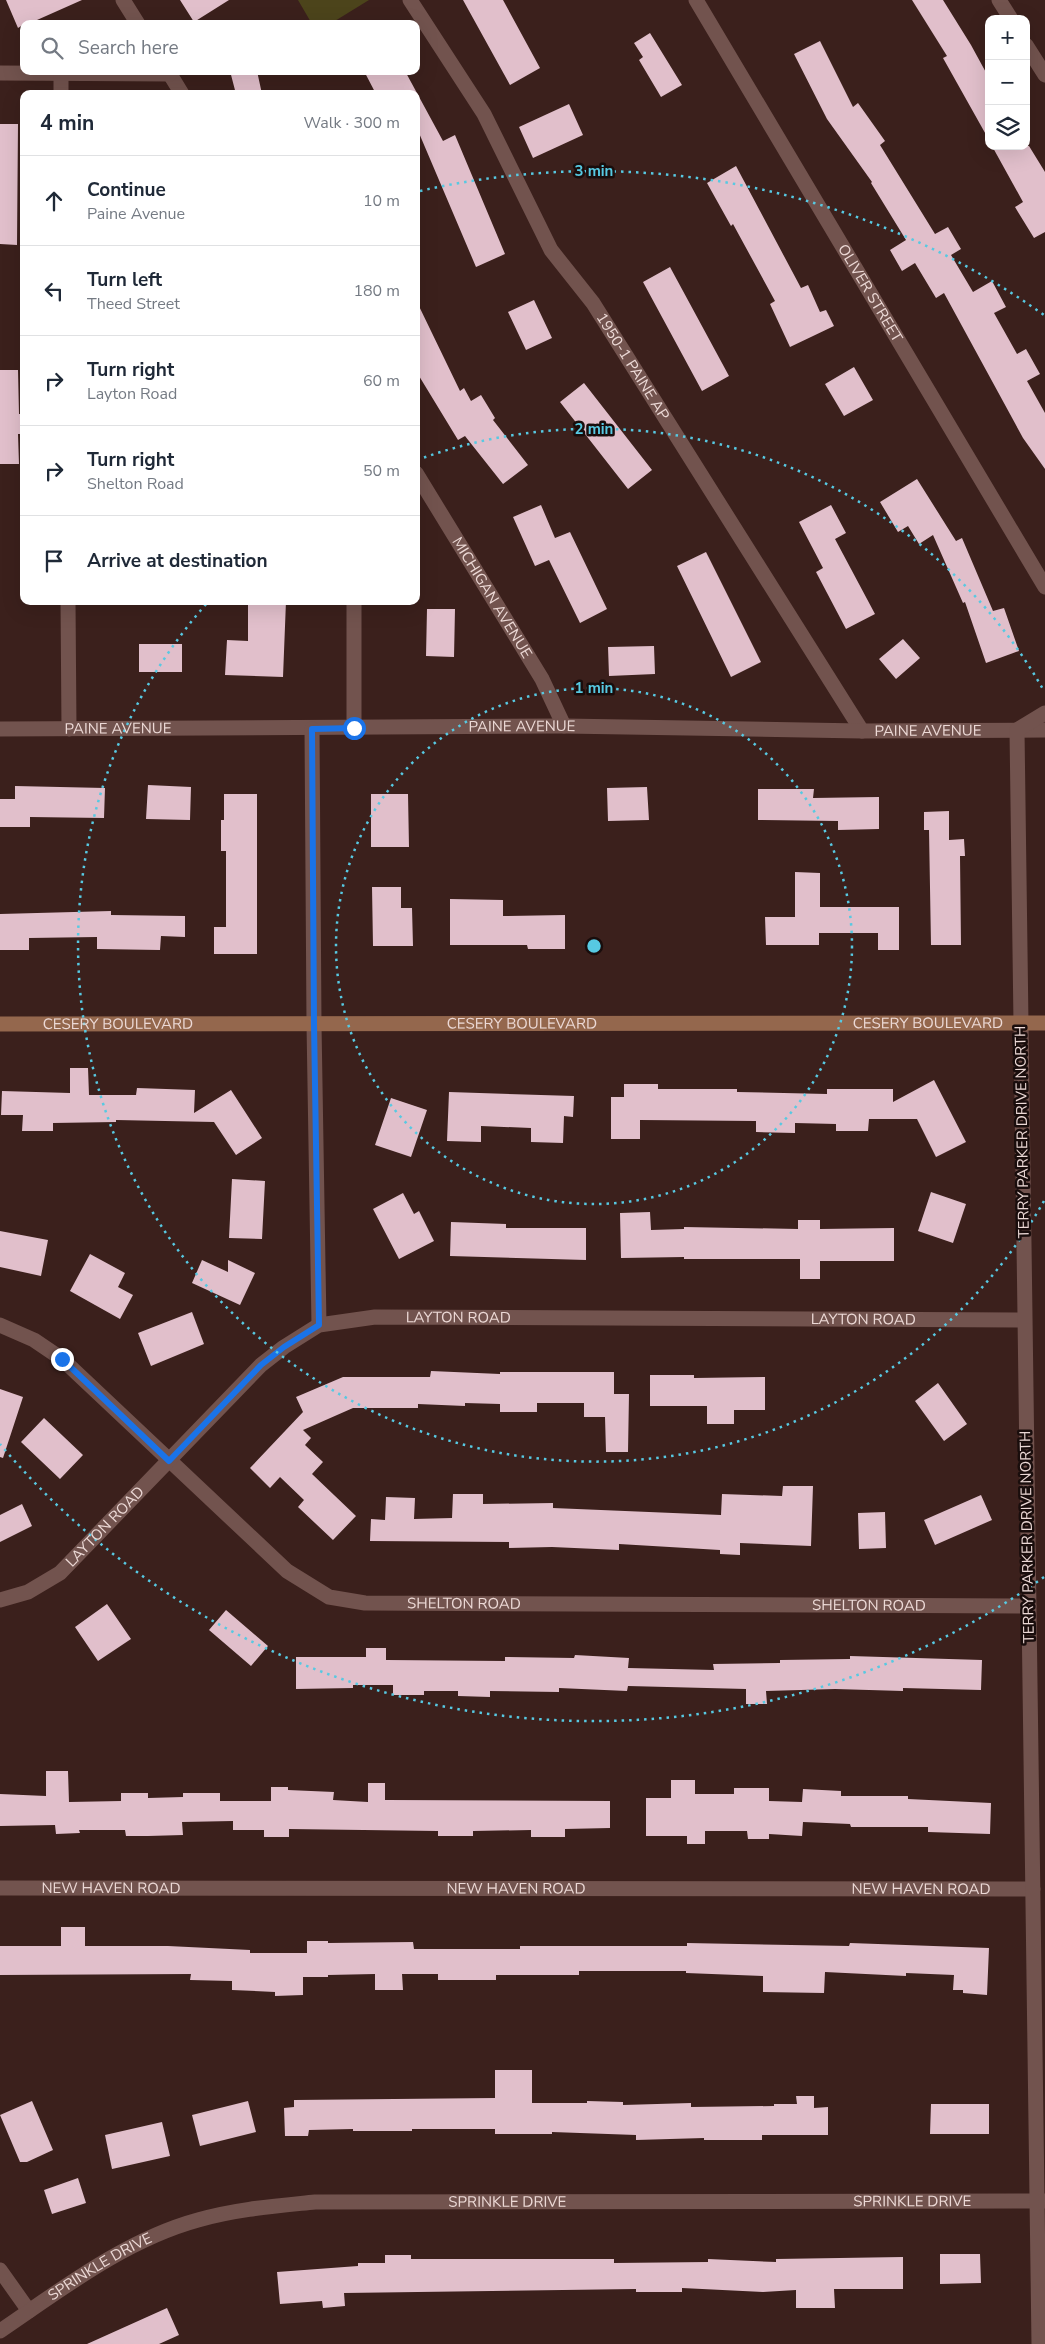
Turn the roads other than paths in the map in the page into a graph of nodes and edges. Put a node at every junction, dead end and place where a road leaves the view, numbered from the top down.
1 (123, 0) edge
2 (410, 0) edge
3 (696, 0) edge
4 (999, 0) edge
5 (1008, 15) edge
6 (136, 20) edge
7 (1030, 51) edge
8 (0, 73) edge
9 (20, 73) edge
10 (61, 75) edge
11 (170, 75) edge
12 (1045, 75) edge
13 (61, 90) edge
14 (180, 90) edge
15 (420, 480) edge
16 (1045, 587) edge
17 (68, 605) edge
18 (354, 605) edge
19 (1045, 713) edge
20 (564, 726) junction
21 (0, 728) edge
22 (354, 728) junction
23 (70, 729) junction
24 (312, 729) junction
25 (1017, 730) junction
26 (1045, 730) edge
27 (862, 731) junction
28 (1020, 1023) junction
29 (1045, 1023) edge
30 (0, 1024) edge
31 (314, 1024) junction
32 (1024, 1320) junction
33 (0, 1325) edge
34 (319, 1325) junction
35 (169, 1461) junction
36 (0, 1600) edge
37 (1029, 1606) junction
38 (0, 1888) edge
39 (1033, 1889) junction
40 (1041, 2201) edge
41 (0, 2270) edge
42 (29, 2312) junction
43 (0, 2331) edge
44 (1039, 2344) edge

1 - 6 street
2 - 27 street, 1950-1 PAINE AP
3 - 16 street, OLIVER STREET
4 - 5 street
7 - 12 street
8 - 9 street
10 - 13 street
11 - 14 street
15 - 20 street, MICHIGAN AVENUE
17 - 23 street
18 - 22 street
19 - 25 street
20 - 22 street, PAINE AVENUE
20 - 27 street, PAINE AVENUE
21 - 23 street, PAINE AVENUE
22 - 24 street, PAINE AVENUE
23 - 24 street, PAINE AVENUE
24 - 31 street
25 - 26 street, PAINE AVENUE
25 - 27 street, PAINE AVENUE
25 - 28 street, TERRY PARKER DRIVE NORTH
28 - 29 main road, CESERY BOULEVARD
28 - 31 main road, CESERY BOULEVARD
28 - 32 street, TERRY PARKER DRIVE NORTH
30 - 31 main road, CESERY BOULEVARD
31 - 34 street
32 - 34 street, LAYTON ROAD
32 - 37 street, TERRY PARKER DRIVE NORTH
33 - 35 street, SHELTON ROAD
34 - 35 street, LAYTON ROAD
35 - 36 street, LAYTON ROAD
35 - 37 street, SHELTON ROAD
37 - 39 street, TERRY PARKER DRIVE NORTH
38 - 39 street, NEW HAVEN ROAD
39 - 40 street, TERRY PARKER DRIVE NORTH
40 - 42 street, SPRINKLE DRIVE
40 - 44 street, TERRY PARKER DRIVE NORTH
41 - 42 street
42 - 43 street, SPRINKLE DRIVE

